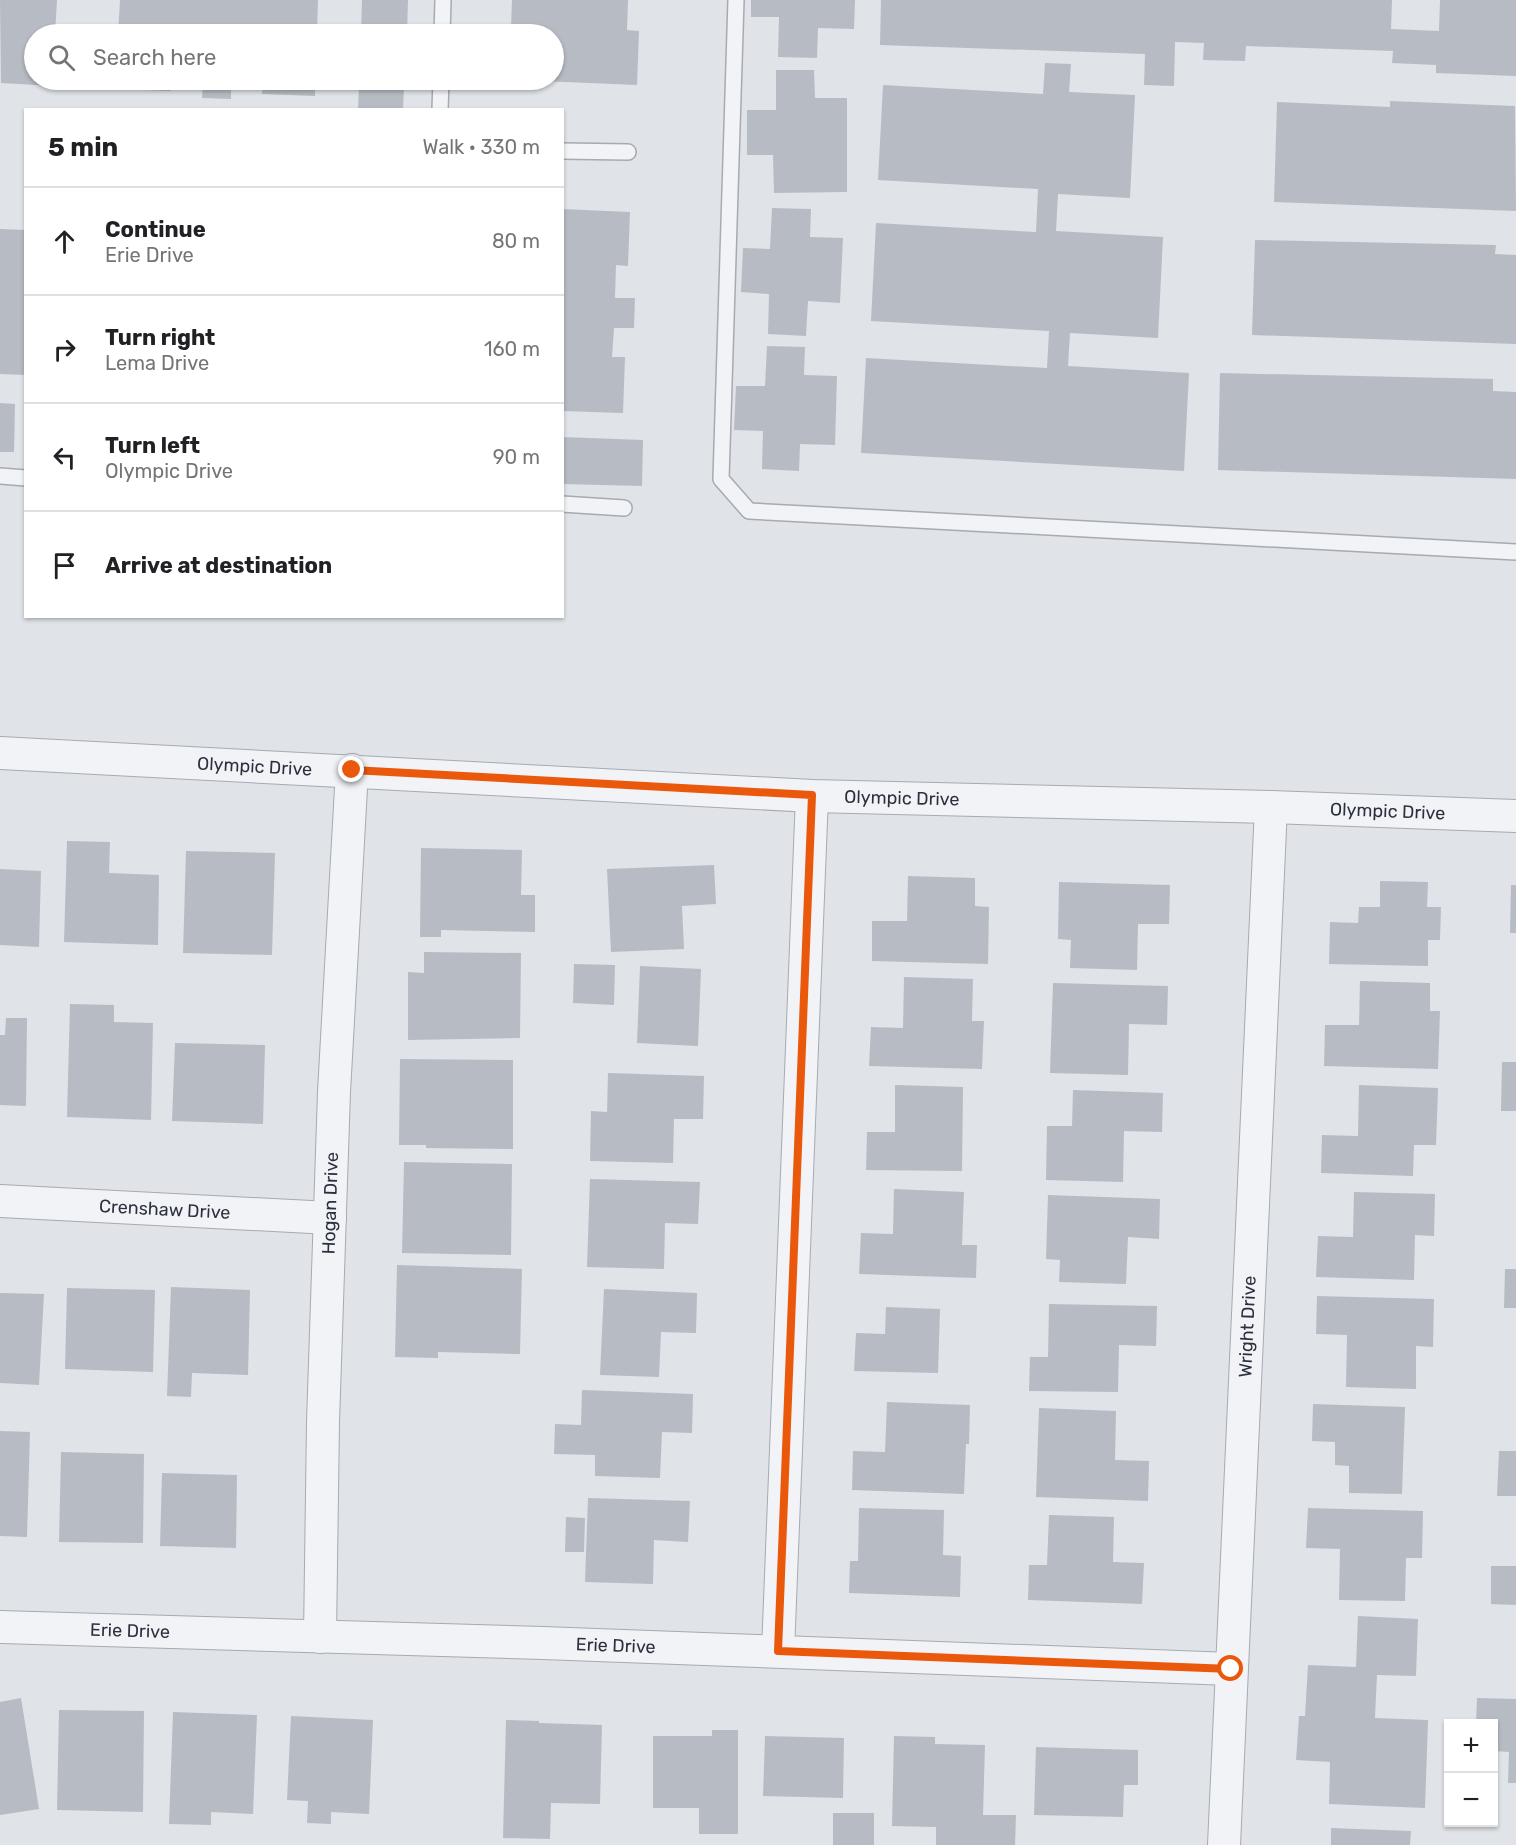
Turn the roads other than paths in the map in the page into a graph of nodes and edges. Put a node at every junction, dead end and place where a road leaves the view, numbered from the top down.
1 (443, 0) edge
2 (736, 0) edge
3 (442, 24) edge
4 (441, 90) edge
5 (440, 108) edge
6 (564, 151) edge
7 (628, 152) dead end
8 (0, 476) edge
9 (24, 478) edge
10 (564, 504) edge
11 (624, 508) dead end
12 (1516, 552) edge
13 (0, 753) edge
14 (352, 770) junction
15 (812, 795) junction
16 (1270, 807) junction
17 (1516, 816) edge
18 (0, 1201) edge
19 (330, 1218) junction
20 (0, 1627) edge
21 (320, 1637) junction
22 (778, 1651) junction
23 (1231, 1669) junction
24 (1224, 1845) edge

1 - 3 lane
2 - 12 lane
4 - 5 lane
6 - 7 lane
8 - 9 lane
10 - 11 lane
13 - 14 street, Olympic Drive
14 - 15 street, Olympic Drive
14 - 19 street, Hogan Drive
15 - 16 street, Olympic Drive
15 - 22 street
16 - 17 street, Olympic Drive
16 - 23 street, Wright Drive
18 - 19 street, Crenshaw Drive
19 - 21 street, Hogan Drive
20 - 21 street, Erie Drive
21 - 22 street, Erie Drive
22 - 23 street, Erie Drive
23 - 24 street, Wright Drive

